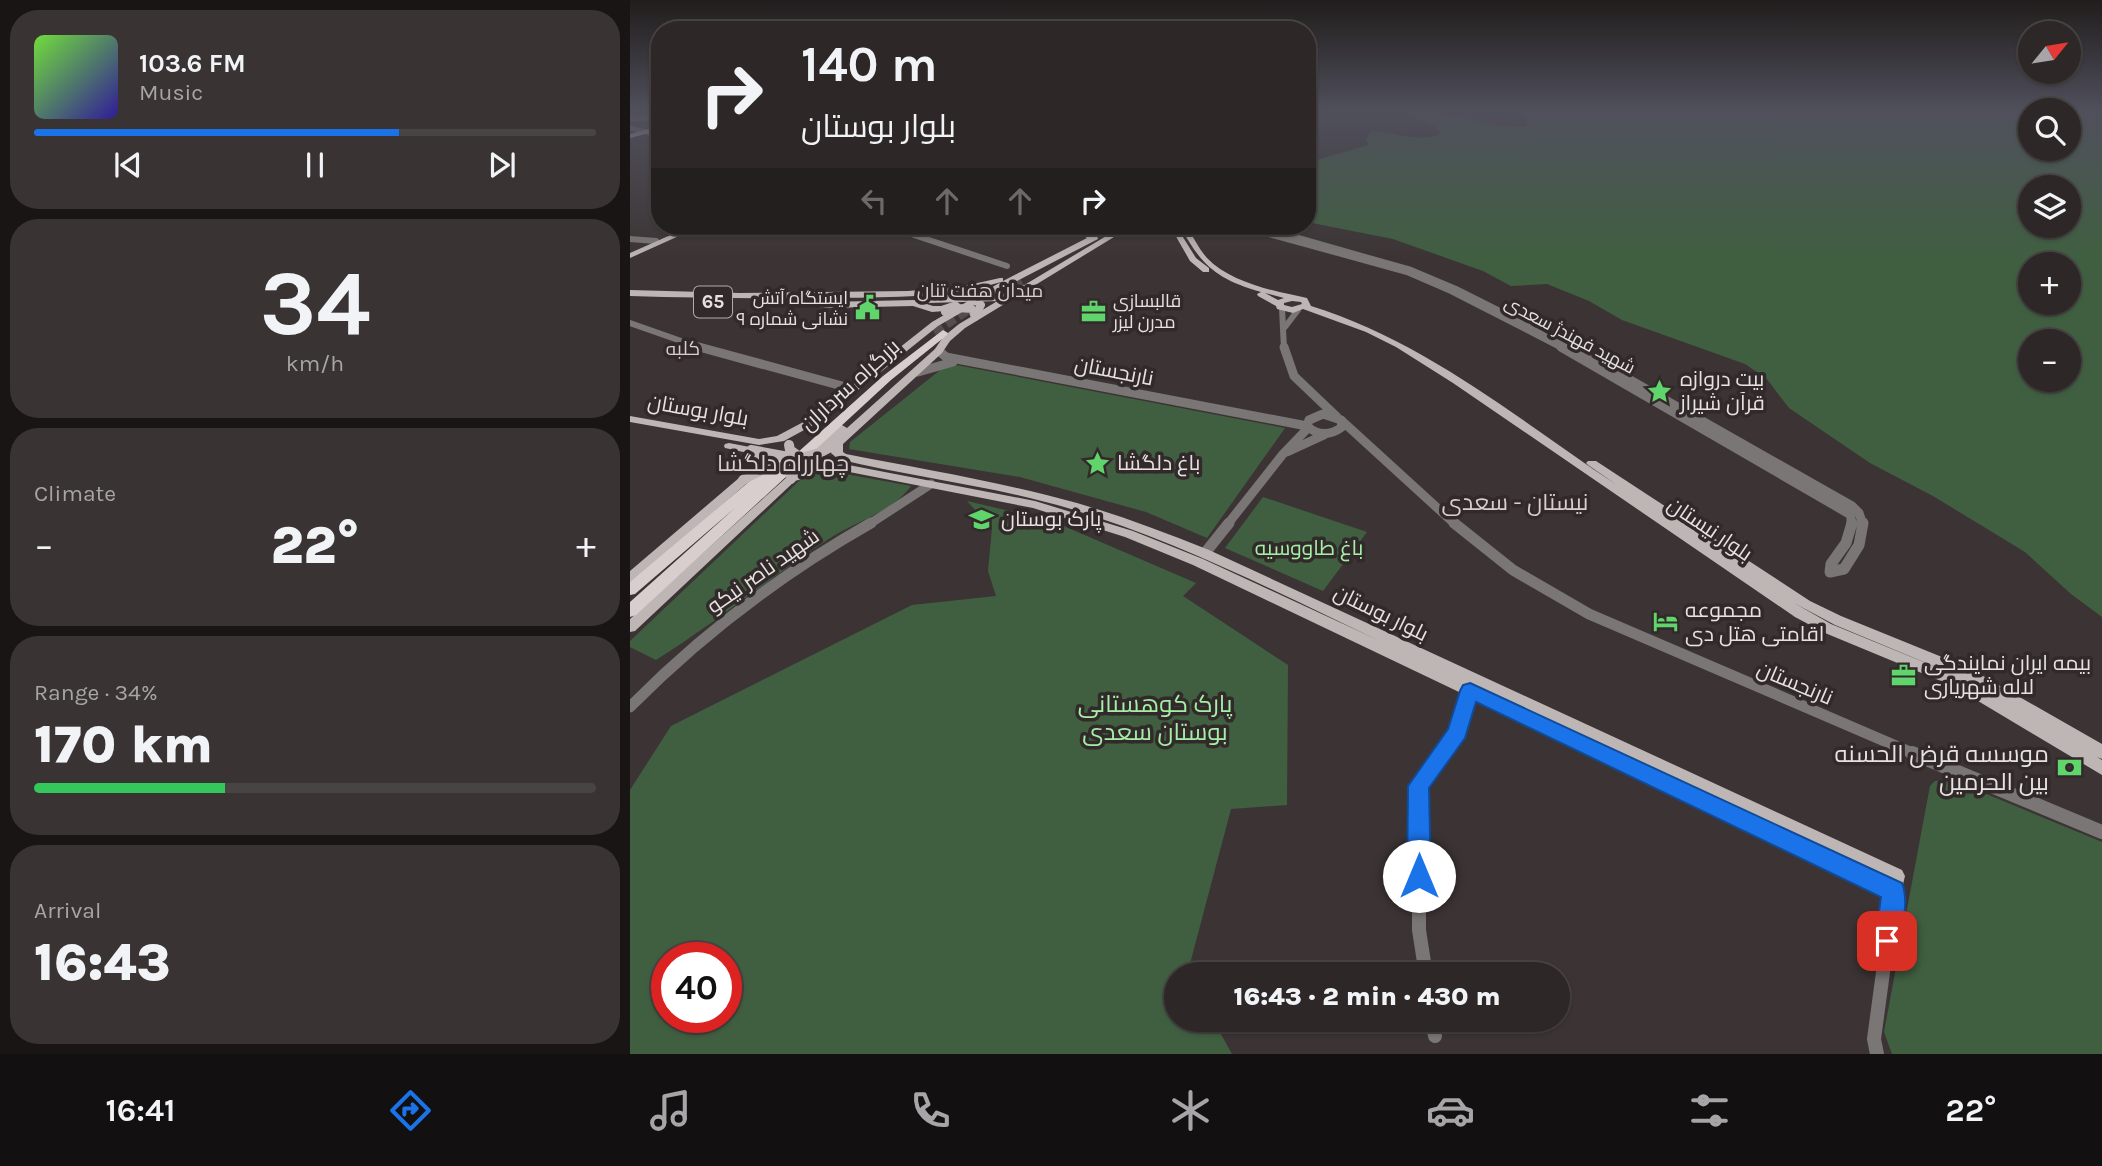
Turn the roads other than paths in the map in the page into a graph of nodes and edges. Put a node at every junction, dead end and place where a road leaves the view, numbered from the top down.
1 (669, 235) edge
2 (675, 235) edge
3 (917, 235) edge
4 (1096, 235) edge
5 (1101, 235) edge
6 (1112, 235) edge
7 (1114, 235) edge
8 (1179, 235) edge
9 (1189, 235) edge
10 (1273, 235) edge
11 (1289, 235) edge
12 (630, 239) edge
13 (656, 241) junction
14 (1098, 245) joint
15 (630, 254) edge
16 (1007, 266) dead end
17 (1004, 278) junction
18 (1024, 283) junction
19 (630, 293) edge
20 (916, 293) junction
21 (953, 295) junction
22 (927, 299) joint
23 (630, 300) edge
24 (795, 302) junction
25 (1301, 303) junction
26 (1281, 306) junction
27 (932, 309) junction
28 (975, 317) junction
29 (630, 323) edge
30 (1285, 327) junction
31 (937, 332) junction
32 (942, 354) junction
33 (961, 360) junction
34 (914, 374) junction
35 (853, 388) junction
36 (1321, 403) junction
37 (1318, 415) junction
38 (630, 419) edge
39 (1339, 419) junction
40 (813, 421) junction
41 (1308, 425) junction
42 (630, 426) edge
43 (1329, 434) junction
44 (1358, 437) junction
45 (838, 443) junction
46 (755, 446) junction
47 (1283, 454) junction
48 (801, 457) junction
49 (833, 465) junction
50 (791, 479) junction
51 (743, 480) junction
52 (931, 484) junction
53 (1070, 509) junction
54 (1201, 558) junction
55 (630, 578) edge
56 (630, 590) edge
57 (630, 611) edge
58 (1325, 615) junction
59 (630, 627) edge
60 (1470, 691) junction
61 (630, 707) edge
62 (2102, 752) edge
63 (2102, 768) edge
64 (2102, 832) edge
65 (1895, 884) junction
66 (1424, 962) edge
67 (1877, 1054) edge

1 - 13 main road
2 - 15 main road
3 - 16 street
4 - 17 main road, 65
5 - 18 main road
6 - 18 main road
7 - 14 main road, 65
8 - 26 main road
9 - 25 main road, بلوار نیستان
10 - 11 street, شهید فهندژ سعدی
12 - 13 street
13 - 15 main road
14 - 18 main road, 65
17 - 18 main road, bridge
17 - 20 main road, 65
18 - 22 main road, 65, bridge
18 - 28 main road
18 - 35 main road
19 - 20 main road, 65
20 - 21 main road
21 - 27 main road
21 - 28 main road, bridge
22 - 24 main road, 65
23 - 24 main road, 65
24 - 27 main road
25 - 26 main road
25 - 30 street
25 - 62 main road, بلوار نیستان
25 - 63 main road, بلوار نیستان
26 - 30 street, نارنجستان
27 - 31 main road
28 - 31 main road
28 - 31 main road, bridge
29 - 35 street
30 - 36 street, نارنجستان
31 - 32 main road
31 - 35 main road
31 - 56 highway, بزرگراه سرداران
31 - 57 highway, بزرگراه سرداران
32 - 33 street, نارنجستان
32 - 34 main road
33 - 34 street
33 - 41 street, نارنجستان
34 - 45 main road
35 - 40 main road
36 - 37 street
36 - 39 street, نارنجستان
37 - 39 street
37 - 41 street
38 - 46 main road, بلوار بوستان
39 - 43 street
39 - 44 street, نارنجستان
40 - 46 main road
40 - 48 main road, bridge
41 - 43 street, نارنجستان
41 - 47 street
42 - 46 main road, بلوار بوستان
43 - 44 street
43 - 47 street
44 - 64 street, نارنجستان
45 - 48 main road, bridge
45 - 53 main road, بلوار بوستان
46 - 48 main road, بلوار بوستان, bridge
46 - 51 main road
47 - 54 street
48 - 49 main road, بلوار بوستان, bridge
49 - 50 main road
49 - 52 main road, بلوار بوستان
50 - 51 main road, bridge
50 - 59 main road
51 - 55 main road
52 - 53 main road, بلوار بوستان
52 - 61 street, شهید ناصر نیکو
53 - 54 main road, بلوار بوستان
54 - 58 main road, بلوار بوستان
58 - 60 main road, بلوار بوستان
58 - 65 main road, بلوار بوستان
60 - 65 main road, بلوار بوستان
60 - 66 street
65 - 67 street

